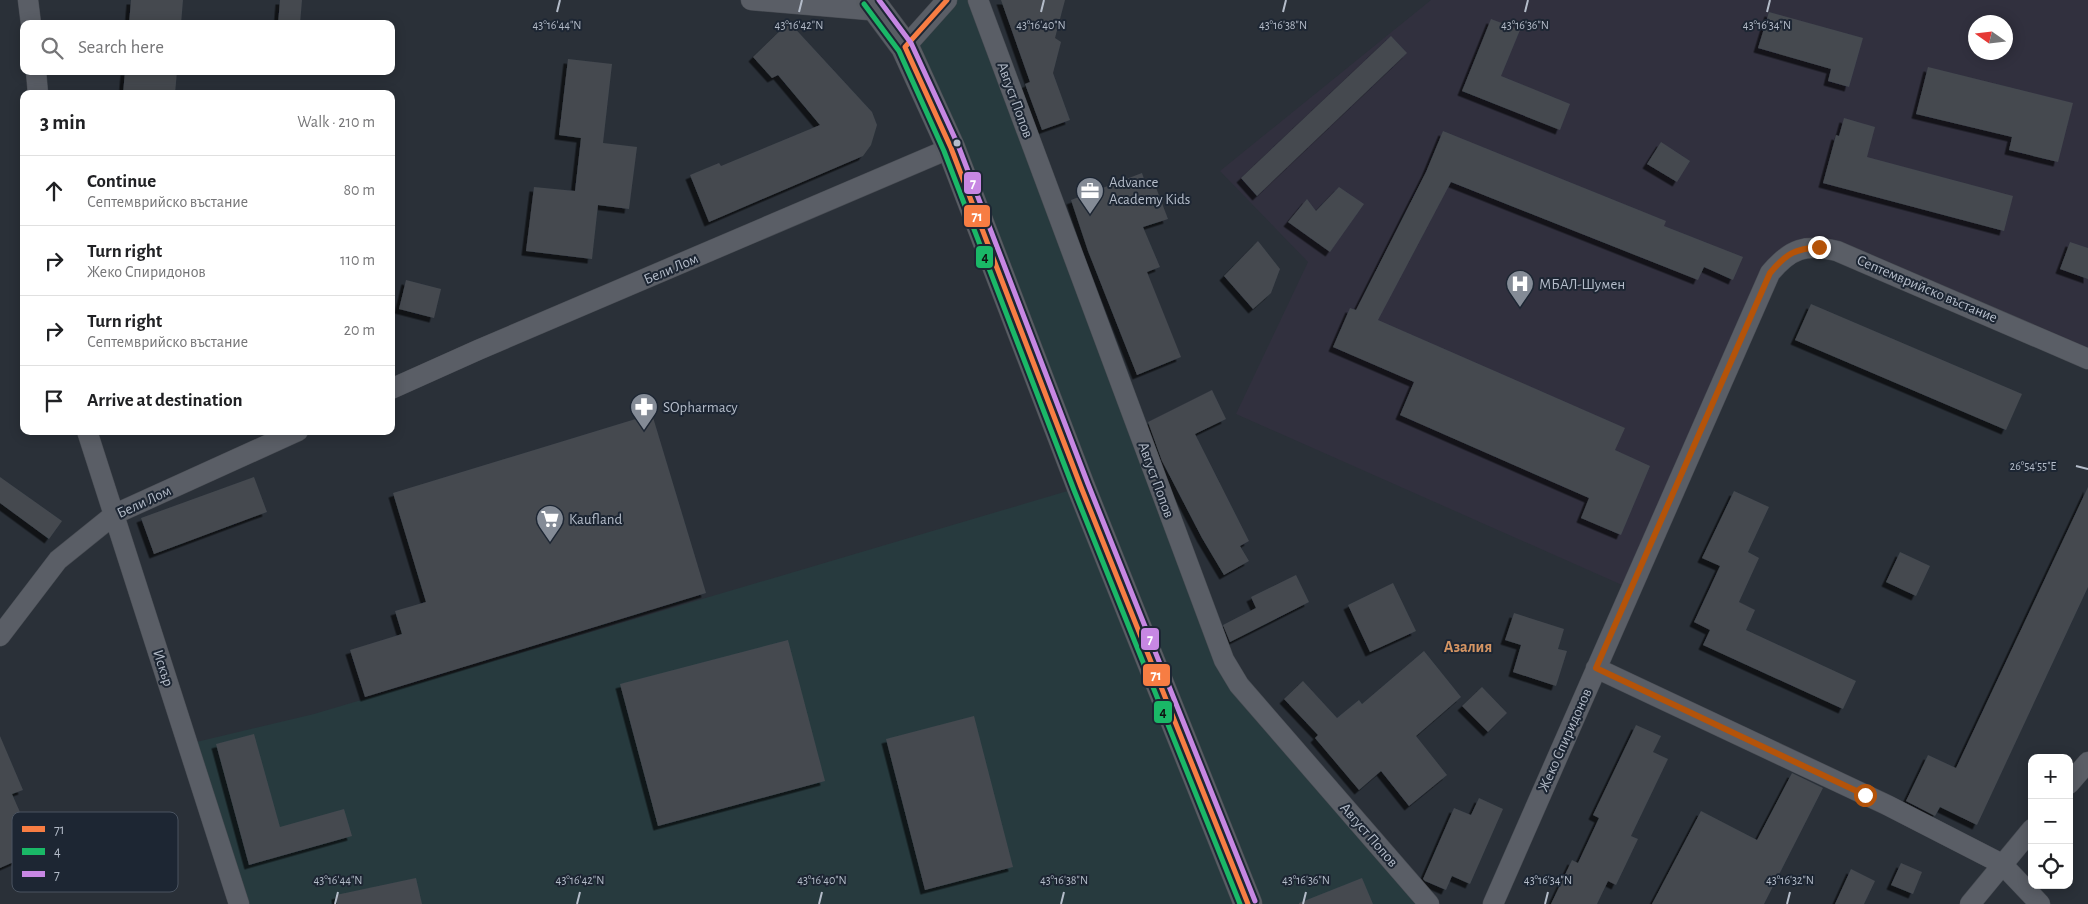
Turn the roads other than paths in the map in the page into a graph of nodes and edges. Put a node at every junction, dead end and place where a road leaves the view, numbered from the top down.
1 (28, 0) edge
2 (751, 0) edge
3 (947, 0) edge
4 (978, 0) edge
5 (875, 6) edge
6 (30, 20) edge
7 (905, 47) junction
8 (36, 75) edge
9 (38, 90) edge
10 (951, 148) junction
11 (1770, 273) joint
12 (2088, 359) edge
13 (395, 387) edge
14 (88, 435) edge
15 (289, 435) edge
16 (115, 514) junction
17 (0, 636) edge
18 (1596, 668) junction
19 (2088, 762) edge
20 (2073, 779) edge
21 (2028, 834) edge
22 (2002, 864) junction
23 (239, 904) edge
24 (1248, 904) edge
25 (1429, 904) edge
26 (1492, 904) edge
27 (1970, 904) edge
28 (2040, 904) edge

1 - 6 street
2 - 5 street
3 - 7 street
4 - 25 street, Август Попов
5 - 7 street
7 - 10 street
8 - 9 street
10 - 13 street, Бели Лом
10 - 24 street
11 - 12 street, Септемврийско въстание
11 - 18 street, Жеко Спиридонов
14 - 16 street, Искър
15 - 16 street, Бели Лом
16 - 17 street, Бели Лом
16 - 23 street, Искър
18 - 22 street
18 - 26 street, Жеко Спиридонов
19 - 20 street
21 - 22 street
22 - 27 street
22 - 28 street

